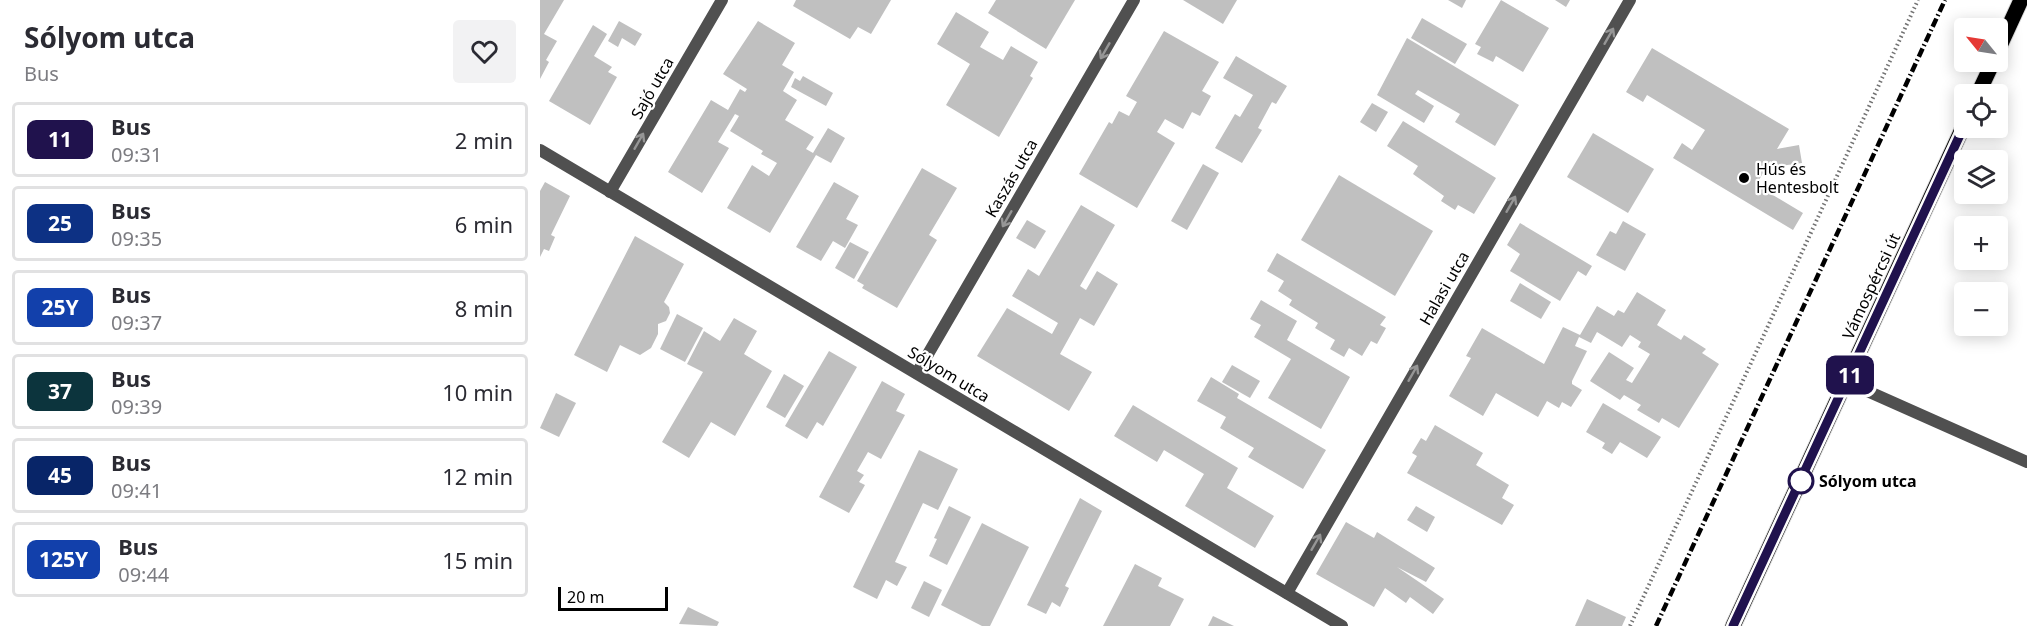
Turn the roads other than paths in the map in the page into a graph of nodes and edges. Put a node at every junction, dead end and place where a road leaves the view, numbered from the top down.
1 (722, 0) edge
2 (1134, 0) edge
3 (1630, 0) edge
4 (2021, 0) edge
5 (2008, 28) edge
6 (1958, 138) edge
7 (540, 150) edge
8 (610, 192) junction
9 (917, 373) junction
10 (1847, 382) junction
11 (2027, 462) edge
12 (1287, 593) junction
13 (1342, 626) edge
14 (1733, 626) edge

8 -> 1 street, Sajó utca
2 -> 9 street, Kaszás utca
12 -> 3 street, Halasi utca
4 - 5 main road
6 - 10 main road, Vámospércsi út
7 - 8 street, Sólyom utca
8 - 9 street, Sólyom utca
9 - 12 street, Sólyom utca
10 - 11 street
10 - 14 main road, Vámospércsi út
12 - 13 street, Sólyom utca

